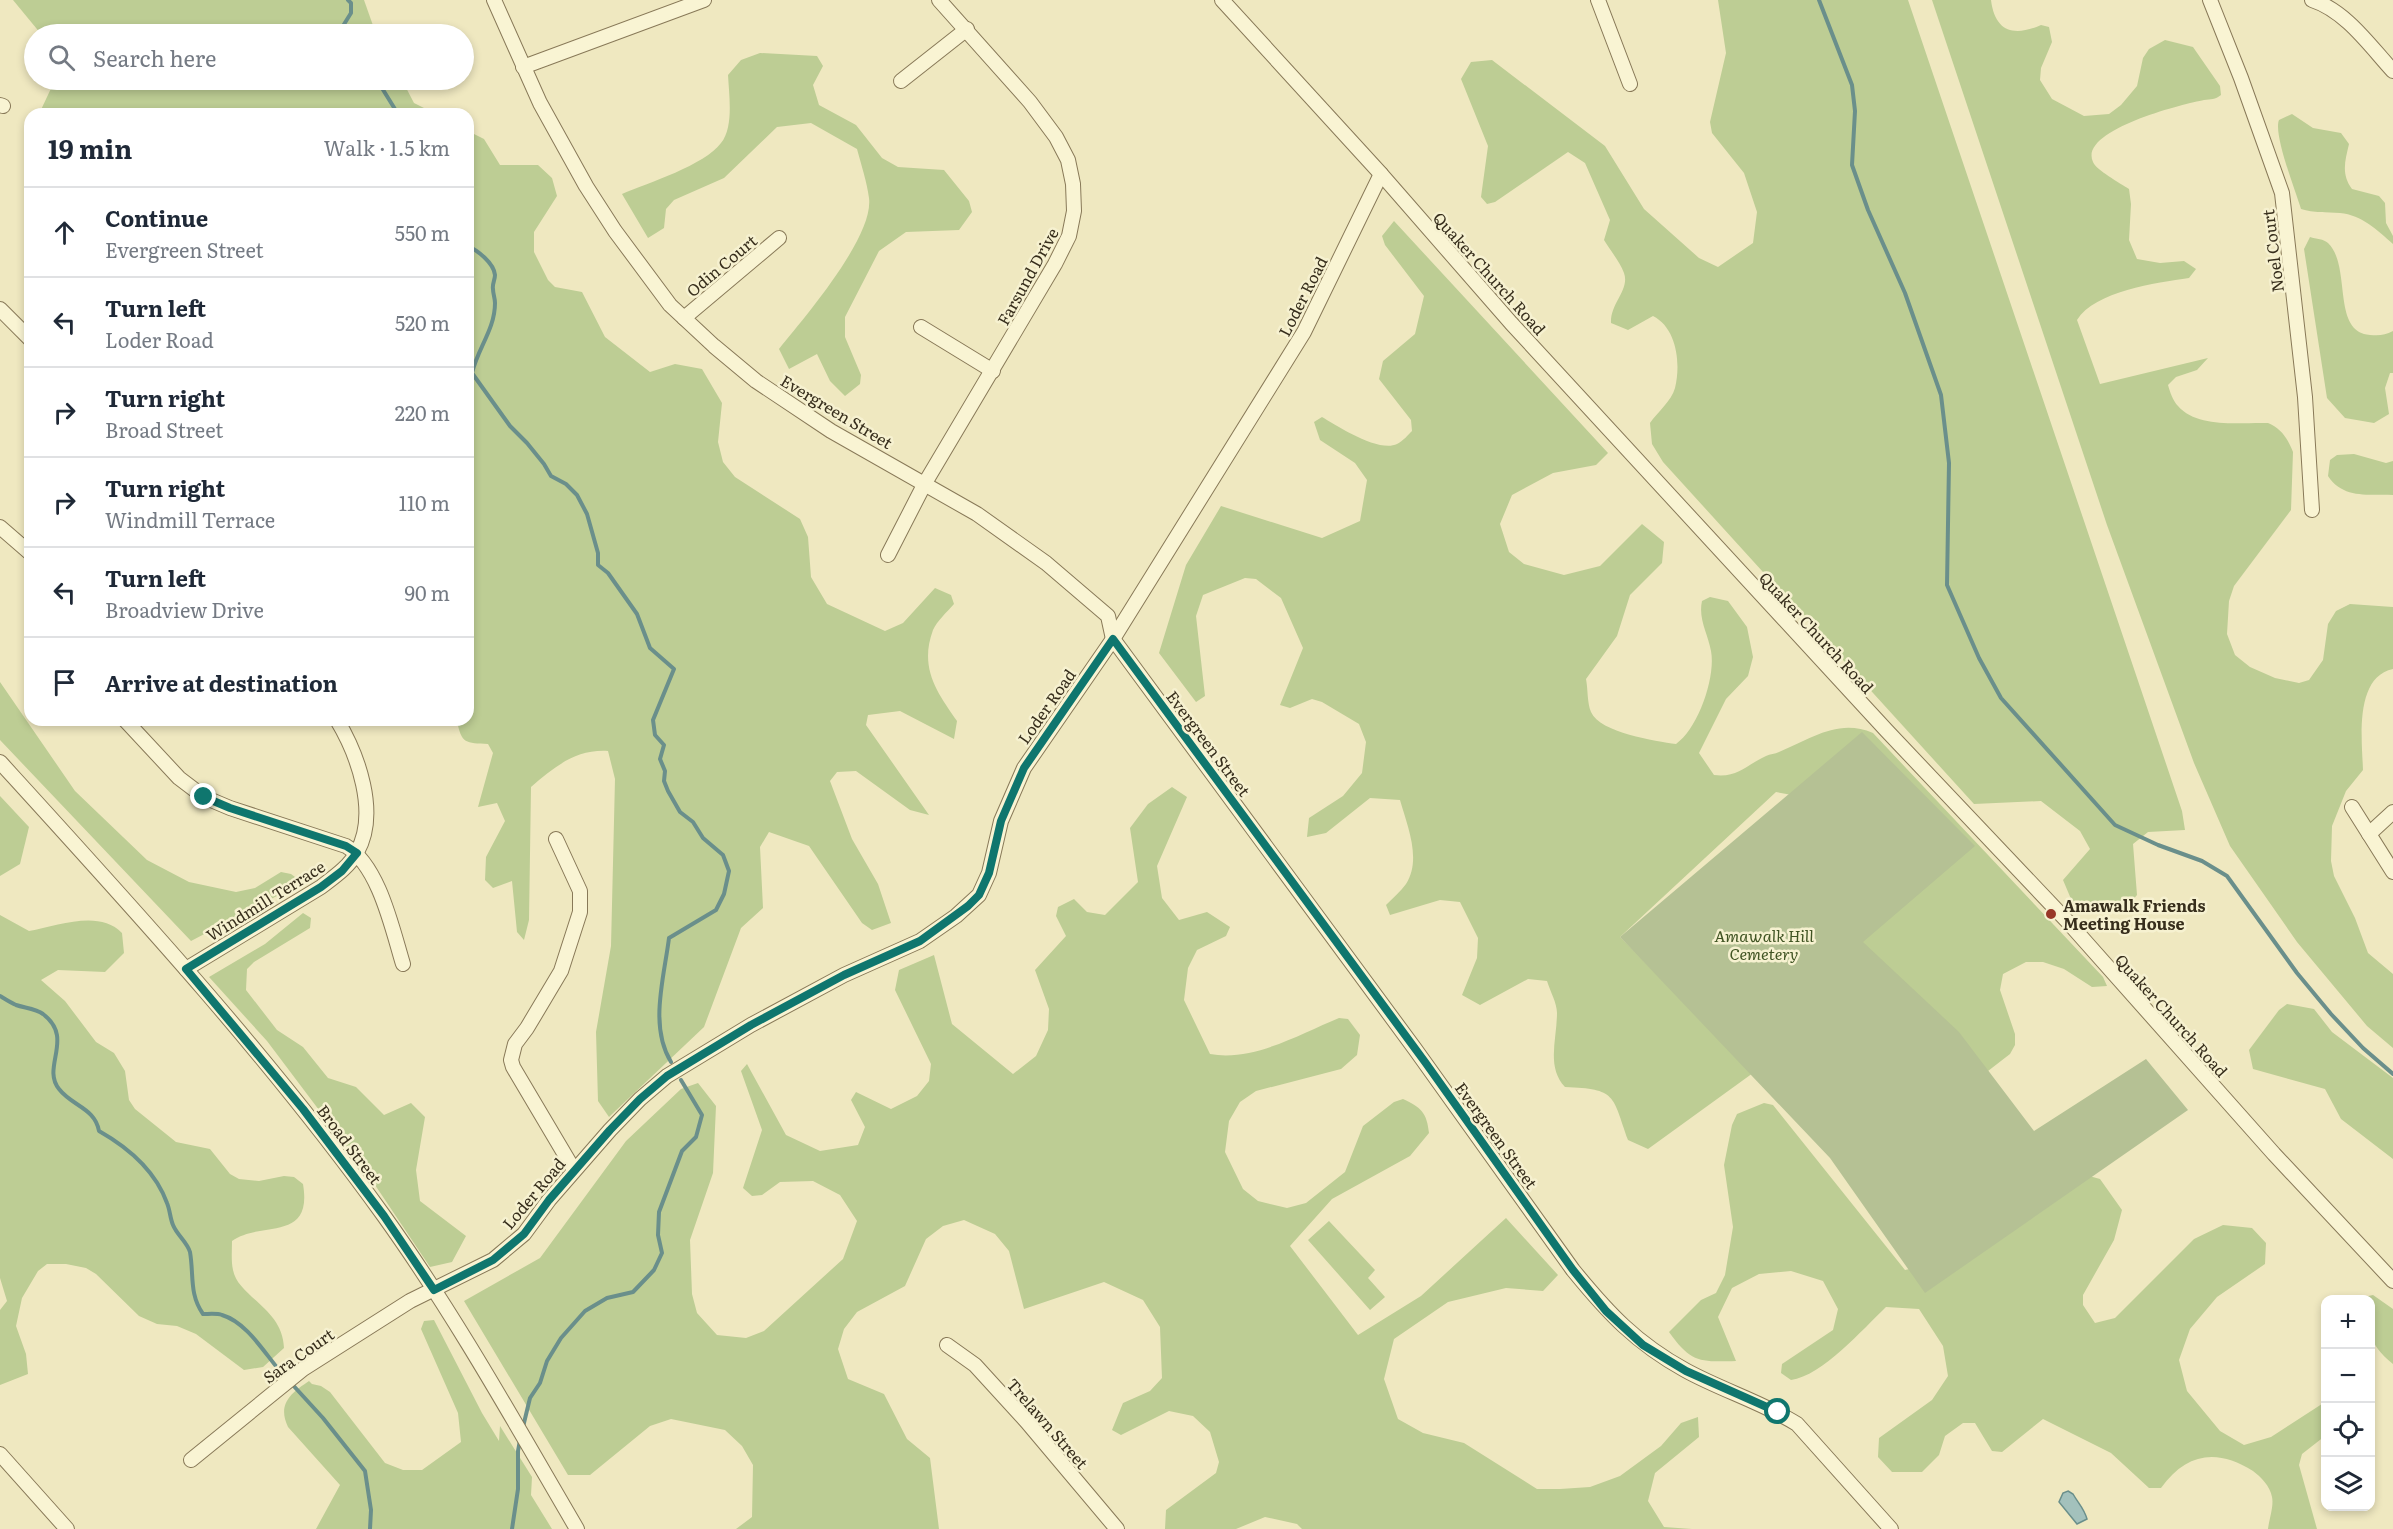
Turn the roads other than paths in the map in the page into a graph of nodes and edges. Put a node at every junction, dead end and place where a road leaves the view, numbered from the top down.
1 (494, 0) edge
2 (704, 0) edge
3 (939, 0) edge
4 (1222, 0) edge
5 (1598, 0) edge
6 (2210, 0) edge
7 (2312, 0) edge
8 (968, 29) junction
9 (523, 67) junction
10 (2393, 71) edge
11 (901, 81) dead end
12 (1629, 84) dead end
13 (1381, 174) junction
14 (779, 238) dead end
15 (0, 309) edge
16 (684, 318) junction
17 (921, 327) dead end
18 (24, 333) edge
19 (993, 371) junction
20 (925, 483) junction
21 (2312, 510) dead end
22 (0, 527) edge
23 (24, 548) edge
24 (888, 555) dead end
25 (1113, 639) junction
26 (131, 726) edge
27 (340, 726) edge
28 (0, 762) edge
29 (2352, 807) dead end
30 (2393, 812) edge
31 (2369, 834) junction
32 (556, 839) dead end
33 (357, 853) junction
34 (2393, 872) edge
35 (403, 964) dead end
36 (186, 969) junction
37 (574, 1170) junction
38 (2393, 1281) edge
39 (434, 1290) junction
40 (946, 1346) dead end
41 (0, 1454) edge
42 (191, 1460) dead end
43 (67, 1529) edge
44 (577, 1529) edge
45 (1117, 1529) edge
46 (1891, 1529) edge

1 - 9 street, Evergreen Street
2 - 9 street
3 - 8 street, Farsund Drive
4 - 13 street, Quaker Church Road
5 - 12 street
6 - 21 street, Noel Court
7 - 10 street
8 - 11 street
8 - 19 street, Farsund Drive
9 - 16 street, Evergreen Street
13 - 25 street, Loder Road
13 - 38 street, Quaker Church Road
14 - 16 street, Odin Court
15 - 18 street
16 - 20 street, Evergreen Street
17 - 19 street
19 - 20 street, Farsund Drive
20 - 24 street, Farsund Drive
20 - 25 street, Evergreen Street
22 - 23 street
25 - 37 street, Loder Road
25 - 46 street, Evergreen Street
26 - 33 street
27 - 33 street
28 - 36 street, Broad Street
29 - 31 street
30 - 31 street
31 - 34 street
32 - 37 street
33 - 35 street
33 - 36 street, Windmill Terrace
36 - 39 street, Broad Street
37 - 39 street, Loder Road
39 - 42 street, Sara Court
39 - 44 street, Broad Street
40 - 45 street, Trelawn Street
41 - 43 street

